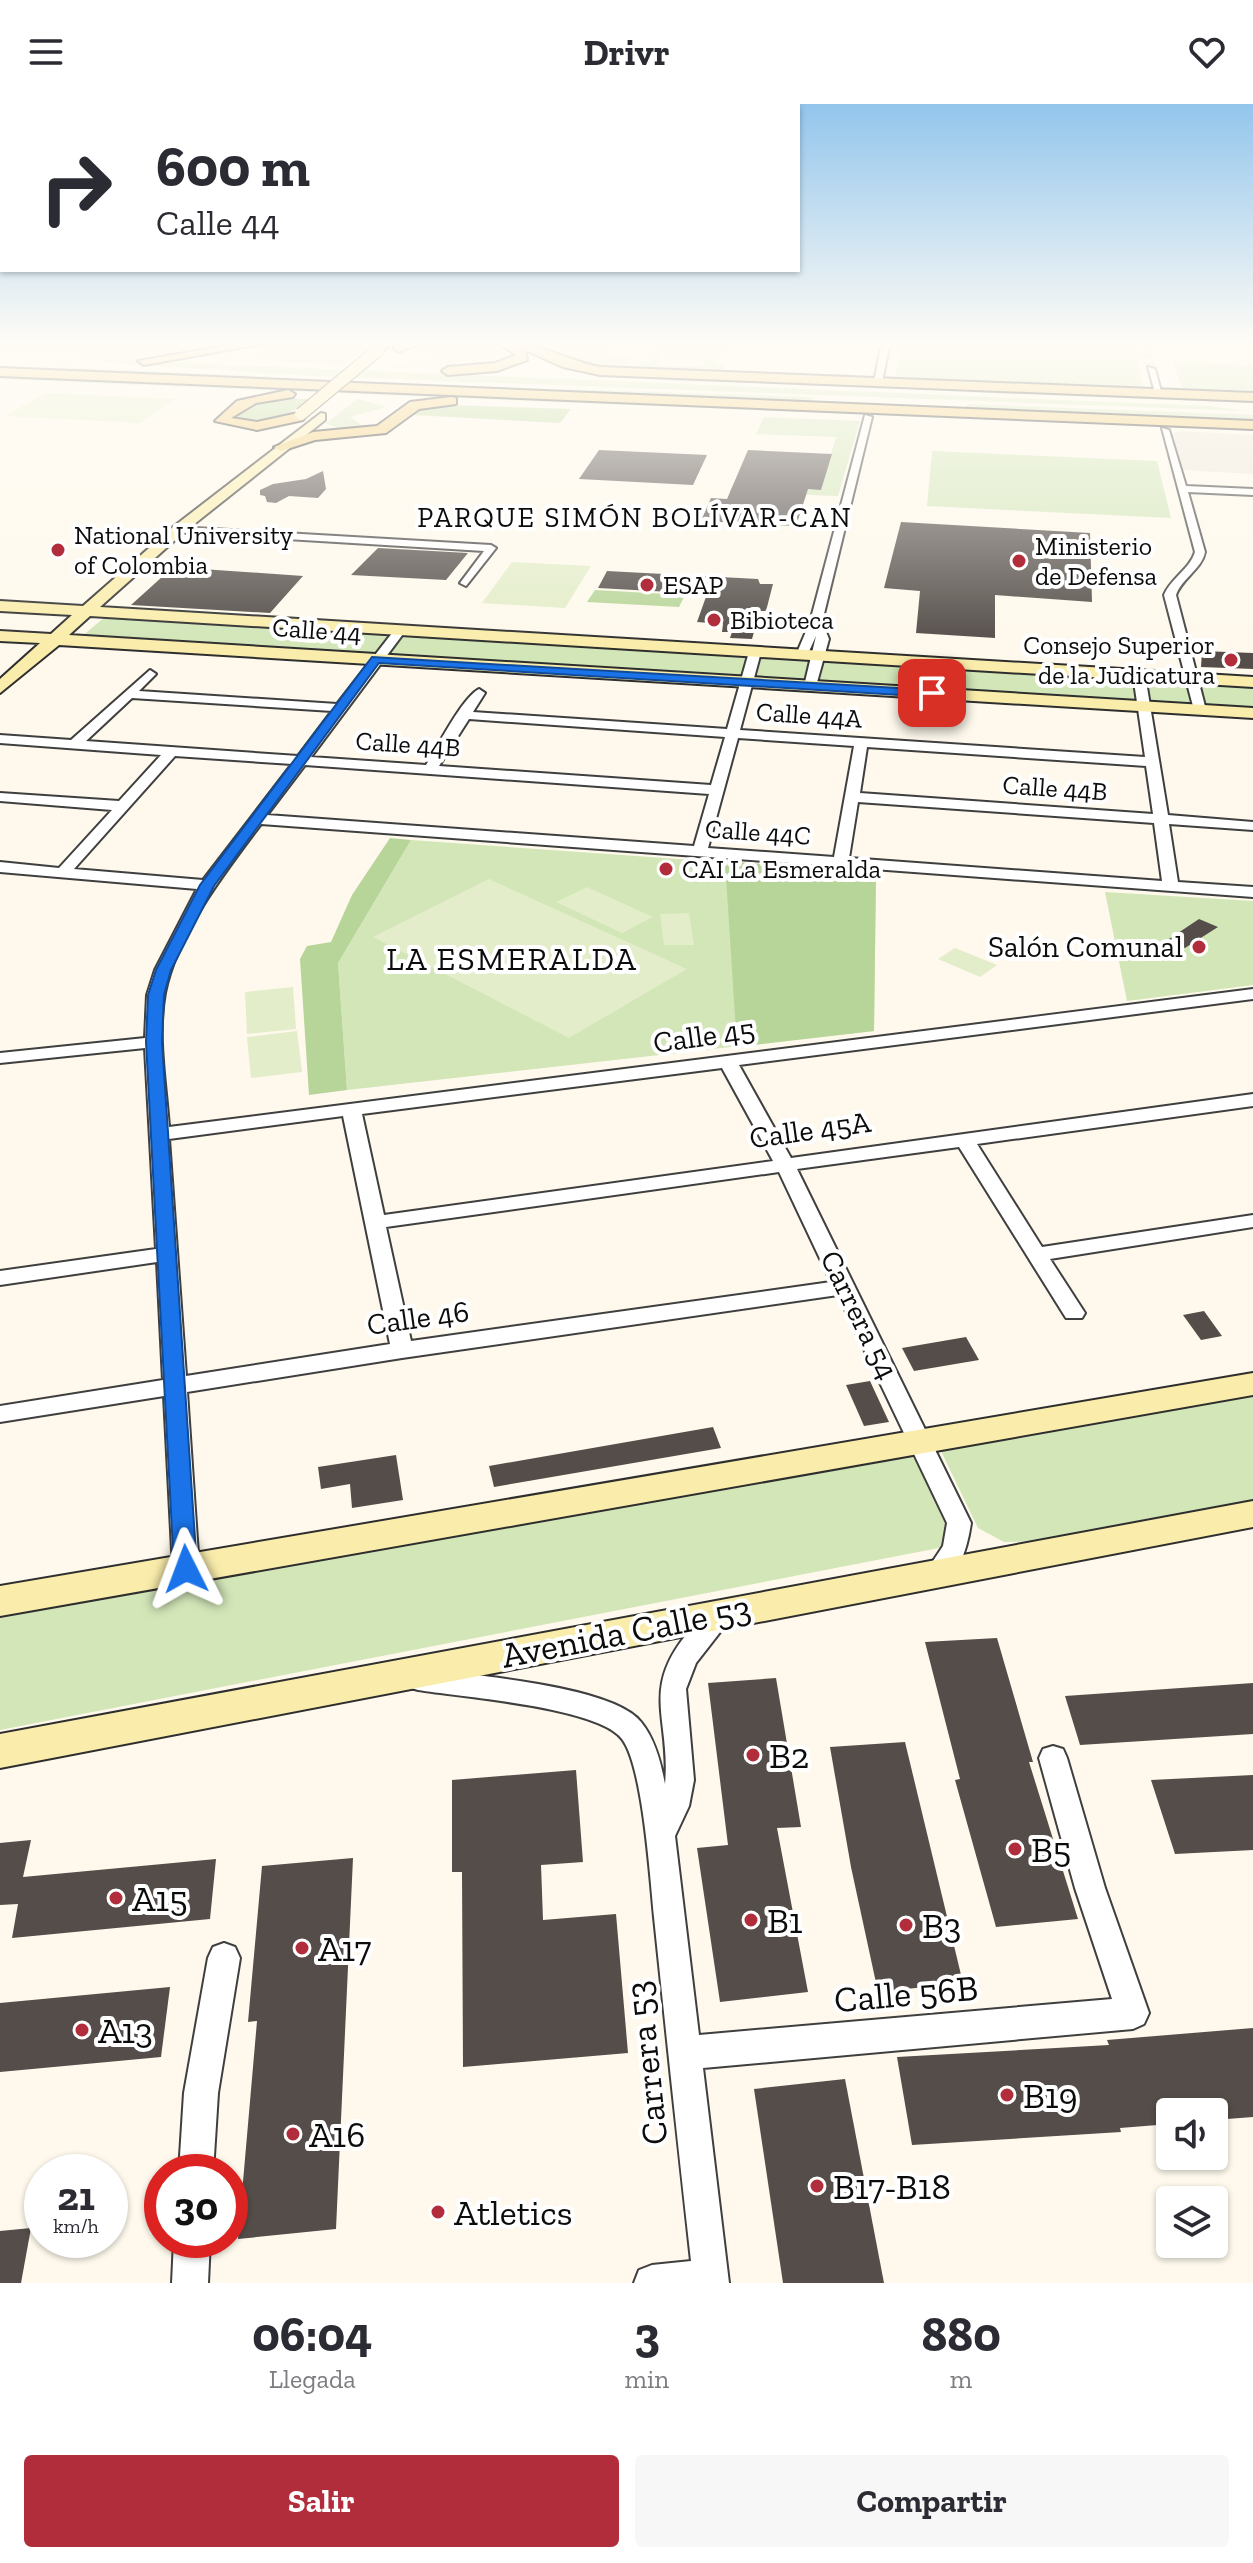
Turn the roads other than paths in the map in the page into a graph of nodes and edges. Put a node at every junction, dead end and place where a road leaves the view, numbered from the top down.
1 (252, 444) edge
2 (260, 444) edge
3 (285, 444) edge
4 (291, 444) edge
5 (861, 444) edge
6 (1171, 444) edge
7 (257, 446) junction
8 (281, 447) junction
9 (1182, 489) junction
10 (1253, 492) edge
11 (178, 530) junction
12 (118, 562) dead end
13 (466, 583) dead end
14 (81, 592) dead end
15 (0, 606) edge
16 (59, 610) junction
17 (87, 612) junction
18 (400, 630) junction
19 (456, 633) junction
20 (0, 636) edge
21 (27, 638) junction
22 (55, 640) junction
23 (755, 652) junction
24 (9, 653) dead end
25 (810, 656) junction
26 (376, 660) junction
27 (435, 663) junction
28 (150, 674) dead end
29 (1139, 675) junction
30 (1191, 678) junction
31 (748, 682) junction
32 (1253, 682) edge
33 (810, 686) junction
34 (0, 688) edge
35 (479, 693) dead end
36 (128, 694) junction
37 (1145, 706) junction
38 (340, 708) junction
39 (1200, 710) junction
40 (1253, 713) edge
41 (463, 715) junction
42 (733, 734) junction
43 (0, 739) edge
44 (861, 743) junction
45 (75, 744) junction
46 (172, 751) junction
47 (301, 760) junction
48 (1151, 762) junction
49 (430, 769) junction
50 (718, 790) junction
51 (0, 797) edge
52 (853, 797) junction
53 (122, 806) junction
54 (258, 819) junction
55 (1161, 819) junction
56 (1253, 826) edge
57 (700, 851) junction
58 (841, 862) junction
59 (0, 867) edge
60 (64, 871) junction
61 (207, 885) junction
62 (1171, 886) junction
63 (1253, 892) edge
64 (1245, 995) edge
65 (1253, 1014) edge
66 (154, 1042) junction
67 (0, 1058) edge
68 (727, 1061) junction
69 (1253, 1100) edge
70 (352, 1112) junction
71 (162, 1134) junction
72 (964, 1139) junction
73 (784, 1163) junction
74 (1253, 1221) edge
75 (376, 1222) junction
76 (166, 1254) junction
77 (1038, 1254) junction
78 (0, 1278) edge
79 (846, 1287) junction
80 (1074, 1313) dead end
81 (402, 1350) junction
82 (1253, 1384) edge
83 (174, 1387) junction
84 (0, 1414) edge
85 (920, 1441) junction
86 (1253, 1514) edge
87 (186, 1569) junction
88 (938, 1573) junction
89 (0, 1601) edge
90 (722, 1613) junction
91 (390, 1675) junction
92 (0, 1751) edge
93 (1053, 1758) dead end
94 (660, 1835) junction
95 (224, 1958) dead end
96 (685, 2053) junction
97 (197, 2154) edge
98 (191, 2258) edge
99 (711, 2280) edge
100 (190, 2283) edge
101 (652, 2283) edge

1 - 7 main road
2 - 7 main road
3 - 8 main road
4 - 8 main road
5 - 25 street
6 - 9 street
7 - 12 main road
8 - 11 main road
9 - 10 street
9 - 30 street
11 - 13 street
11 - 17 main road
14 - 16 main road
15 - 16 main road, Calle 44
16 - 17 main road, Calle 44
16 - 21 main road
17 - 18 main road, Calle 44
17 - 22 main road
18 - 19 main road, Calle 44
18 - 26 street
19 - 23 main road, Calle 44
19 - 27 main road
20 - 21 main road, Calle 44
21 - 22 main road, Calle 44
21 - 24 main road
22 - 26 main road, Calle 44
22 - 34 main road
23 - 25 main road, Calle 44
23 - 31 street
25 - 29 main road, Calle 44
25 - 33 street
26 - 27 main road, Calle 44
26 - 38 street
27 - 31 main road, Calle 44
28 - 36 street
29 - 30 main road, Calle 44
29 - 37 street
30 - 32 main road, Calle 44
30 - 39 street
31 - 33 main road, Calle 44
31 - 42 street
33 - 37 main road, Calle 44
35 - 41 street
36 - 38 street
36 - 45 street
37 - 39 main road, Calle 44
37 - 48 street
38 - 47 street
39 - 40 main road, Calle 44
41 - 42 street, Calle 44A
41 - 49 street
42 - 44 street, Calle 44A
42 - 50 street
43 - 45 street, Calle 44B
44 - 48 street, Calle 44A
44 - 52 street
45 - 46 street, Calle 44B
46 - 47 street, Calle 44B
46 - 53 street
47 - 49 street, Calle 44B
47 - 54 street
48 - 55 street
49 - 50 street, Calle 44B
50 - 57 street
51 - 53 street
52 - 55 street, Calle 44B
52 - 58 street
53 - 60 street
54 - 57 street, Calle 44C
54 - 61 street
55 - 56 street, Calle 44B
55 - 62 street
57 - 58 street, Calle 44C
58 - 62 street, Calle 44C
59 - 60 street
60 - 61 street
61 - 66 street
62 - 63 street, Calle 44C
64 - 65 street
64 - 68 street, Calle 45
66 - 67 street
66 - 71 street
68 - 70 street, Calle 45
68 - 73 street, Carrera 54
69 - 72 street, Calle 45A
70 - 71 street, Calle 45
70 - 75 street
71 - 76 street
72 - 73 street, Calle 45A
72 - 77 street
73 - 75 street, Calle 45A
73 - 79 street, Carrera 54
74 - 77 street
75 - 81 street
76 - 78 street
76 - 83 street
77 - 80 street
79 - 81 street, Calle 46
79 - 85 street, Carrera 54
81 - 83 street, Calle 46
82 - 85 main road
83 - 84 street, Calle 46
83 - 87 street
85 - 87 main road
85 - 88 street, Carrera 54
86 - 88 main road, Avenida Calle 53
87 - 89 main road
88 - 90 main road, Avenida Calle 53
90 - 91 main road, Avenida Calle 53
90 - 94 street
91 - 92 main road, Avenida Calle 53
91 - 94 street, Carrera 53
93 - 96 street, Calle 56B
94 - 96 street, Carrera 53
95 - 97 street
96 - 99 street, Carrera 53
98 - 100 street
99 - 101 street

